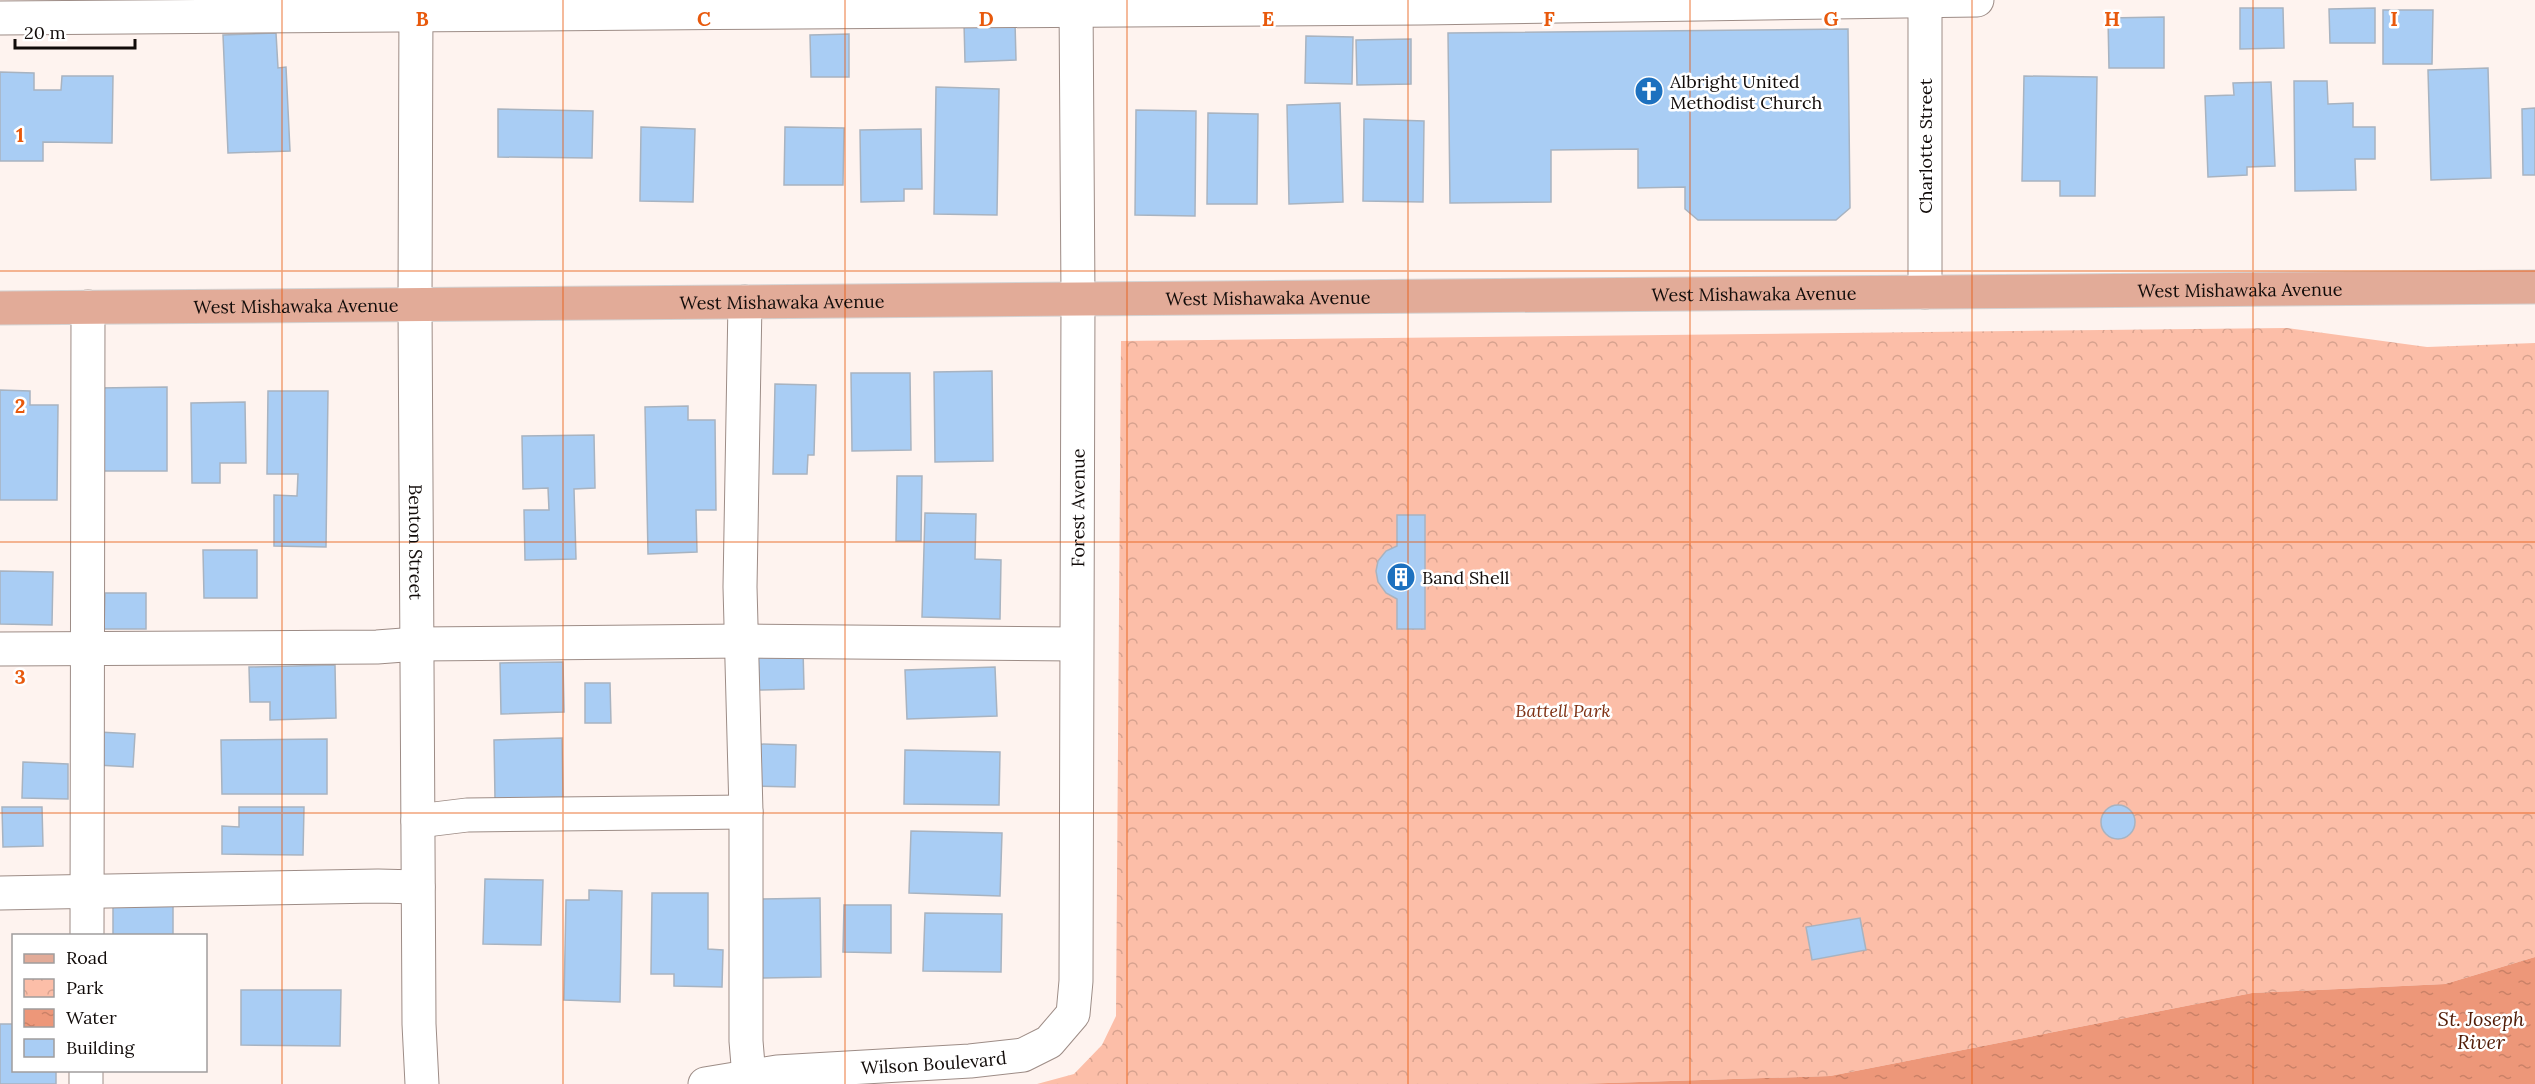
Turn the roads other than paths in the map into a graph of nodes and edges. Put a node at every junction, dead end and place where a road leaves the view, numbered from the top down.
1 (1925, 0) edge
2 (1977, 0) edge
3 (1076, 5) edge
4 (416, 8) edge
5 (0, 18) edge
6 (2535, 287) edge
7 (1925, 292) junction
8 (1078, 298) junction
9 (746, 302) junction
10 (415, 304) junction
11 (88, 307) junction
12 (0, 308) edge
13 (743, 641) junction
14 (417, 644) junction
15 (1076, 644) junction
16 (0, 649) edge
17 (86, 649) junction
18 (746, 812) junction
19 (418, 821) junction
20 (418, 887) junction
21 (87, 891) junction
22 (0, 893) edge
23 (87, 934) edge
24 (1073, 1014) joint
25 (749, 1077) junction
26 (422, 1084) edge
27 (705, 1084) edge

1 - 2 street
1 - 3 street
1 - 7 street, Charlotte Street
3 - 4 street
3 - 8 street, Forest Avenue
4 - 5 street
4 - 10 street, Benton Street
6 - 7 main road, West Mishawaka Avenue
7 - 8 main road, West Mishawaka Avenue
8 - 9 main road, West Mishawaka Avenue
8 - 15 street, Forest Avenue
9 - 10 main road, West Mishawaka Avenue
9 - 13 street
10 - 11 main road, West Mishawaka Avenue
10 - 14 street, Benton Street
11 - 12 main road, West Mishawaka Avenue
11 - 17 street
13 - 14 street
13 - 15 street
13 - 18 street
14 - 17 street
14 - 19 street, Benton Street
15 - 24 street, Forest Avenue
16 - 17 street
17 - 21 street
18 - 19 street
18 - 25 street
19 - 20 street, Benton Street
20 - 21 street
20 - 26 street, Benton Street
21 - 22 street
21 - 23 street
24 - 25 street, Wilson Boulevard
25 - 27 street, Wilson Boulevard

